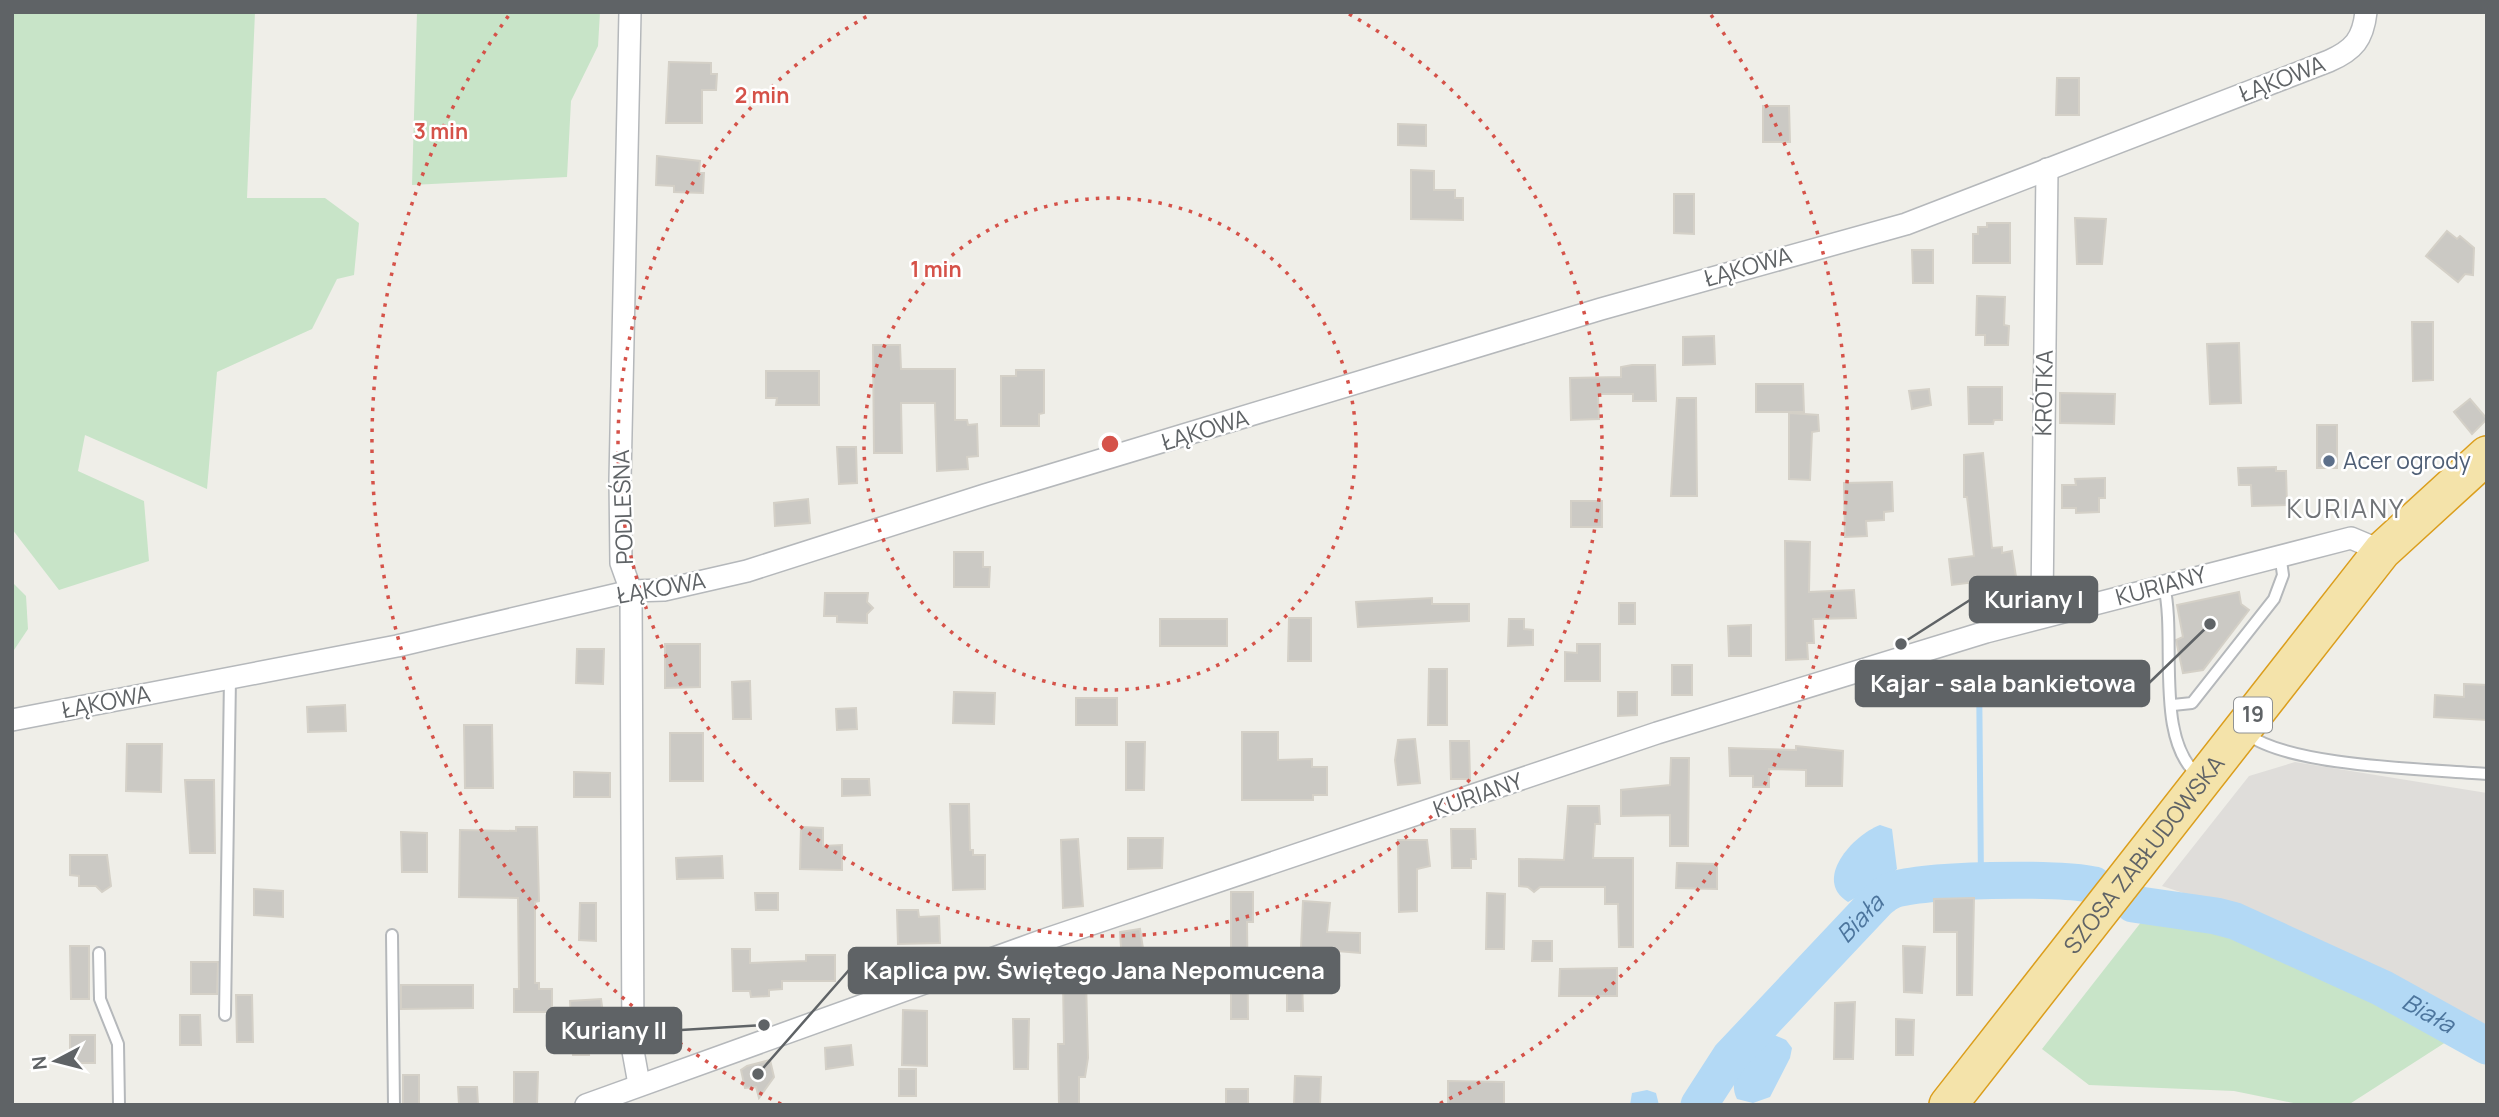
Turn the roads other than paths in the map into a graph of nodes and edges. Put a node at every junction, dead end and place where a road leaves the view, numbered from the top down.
1 (630, 12) edge
2 (2366, 12) edge
3 (2047, 169) junction
4 (2487, 454) edge
5 (2382, 551) junction
6 (2280, 554) junction
7 (2164, 586) junction
8 (631, 591) junction
9 (2045, 616) junction
10 (230, 678) junction
11 (2173, 705) junction
12 (12, 720) edge
13 (2242, 730) junction
14 (2487, 774) edge
15 (2203, 779) junction
16 (392, 935) dead end
17 (99, 953) dead end
18 (226, 1014) dead end
19 (639, 1084) junction
20 (119, 1105) edge
21 (394, 1105) edge
22 (586, 1105) edge
23 (1948, 1105) edge

1 - 8 street, PODLEŚNA
2 - 3 street, ŁĄKOWA
3 - 8 street, ŁĄKOWA
3 - 9 street, KRÓTKA
4 - 5 highway, SZOSA ZABŁUDOWSKA / 19
5 - 6 street, KURIANY
5 - 13 highway, SZOSA ZABŁUDOWSKA / 19
6 - 7 street, KURIANY
6 - 11 lane
7 - 9 street, KURIANY
7 - 11 lane
8 - 10 street, ŁĄKOWA
8 - 19 street, PODLEŚNA
9 - 19 street, KURIANY
10 - 12 street, ŁĄKOWA
10 - 18 lane
11 - 15 lane
13 - 14 lane
13 - 15 highway, SZOSA ZABŁUDOWSKA / 19
15 - 23 highway, SZOSA ZABŁUDOWSKA / 19
16 - 21 lane
17 - 20 lane
19 - 22 street, KURIANY

